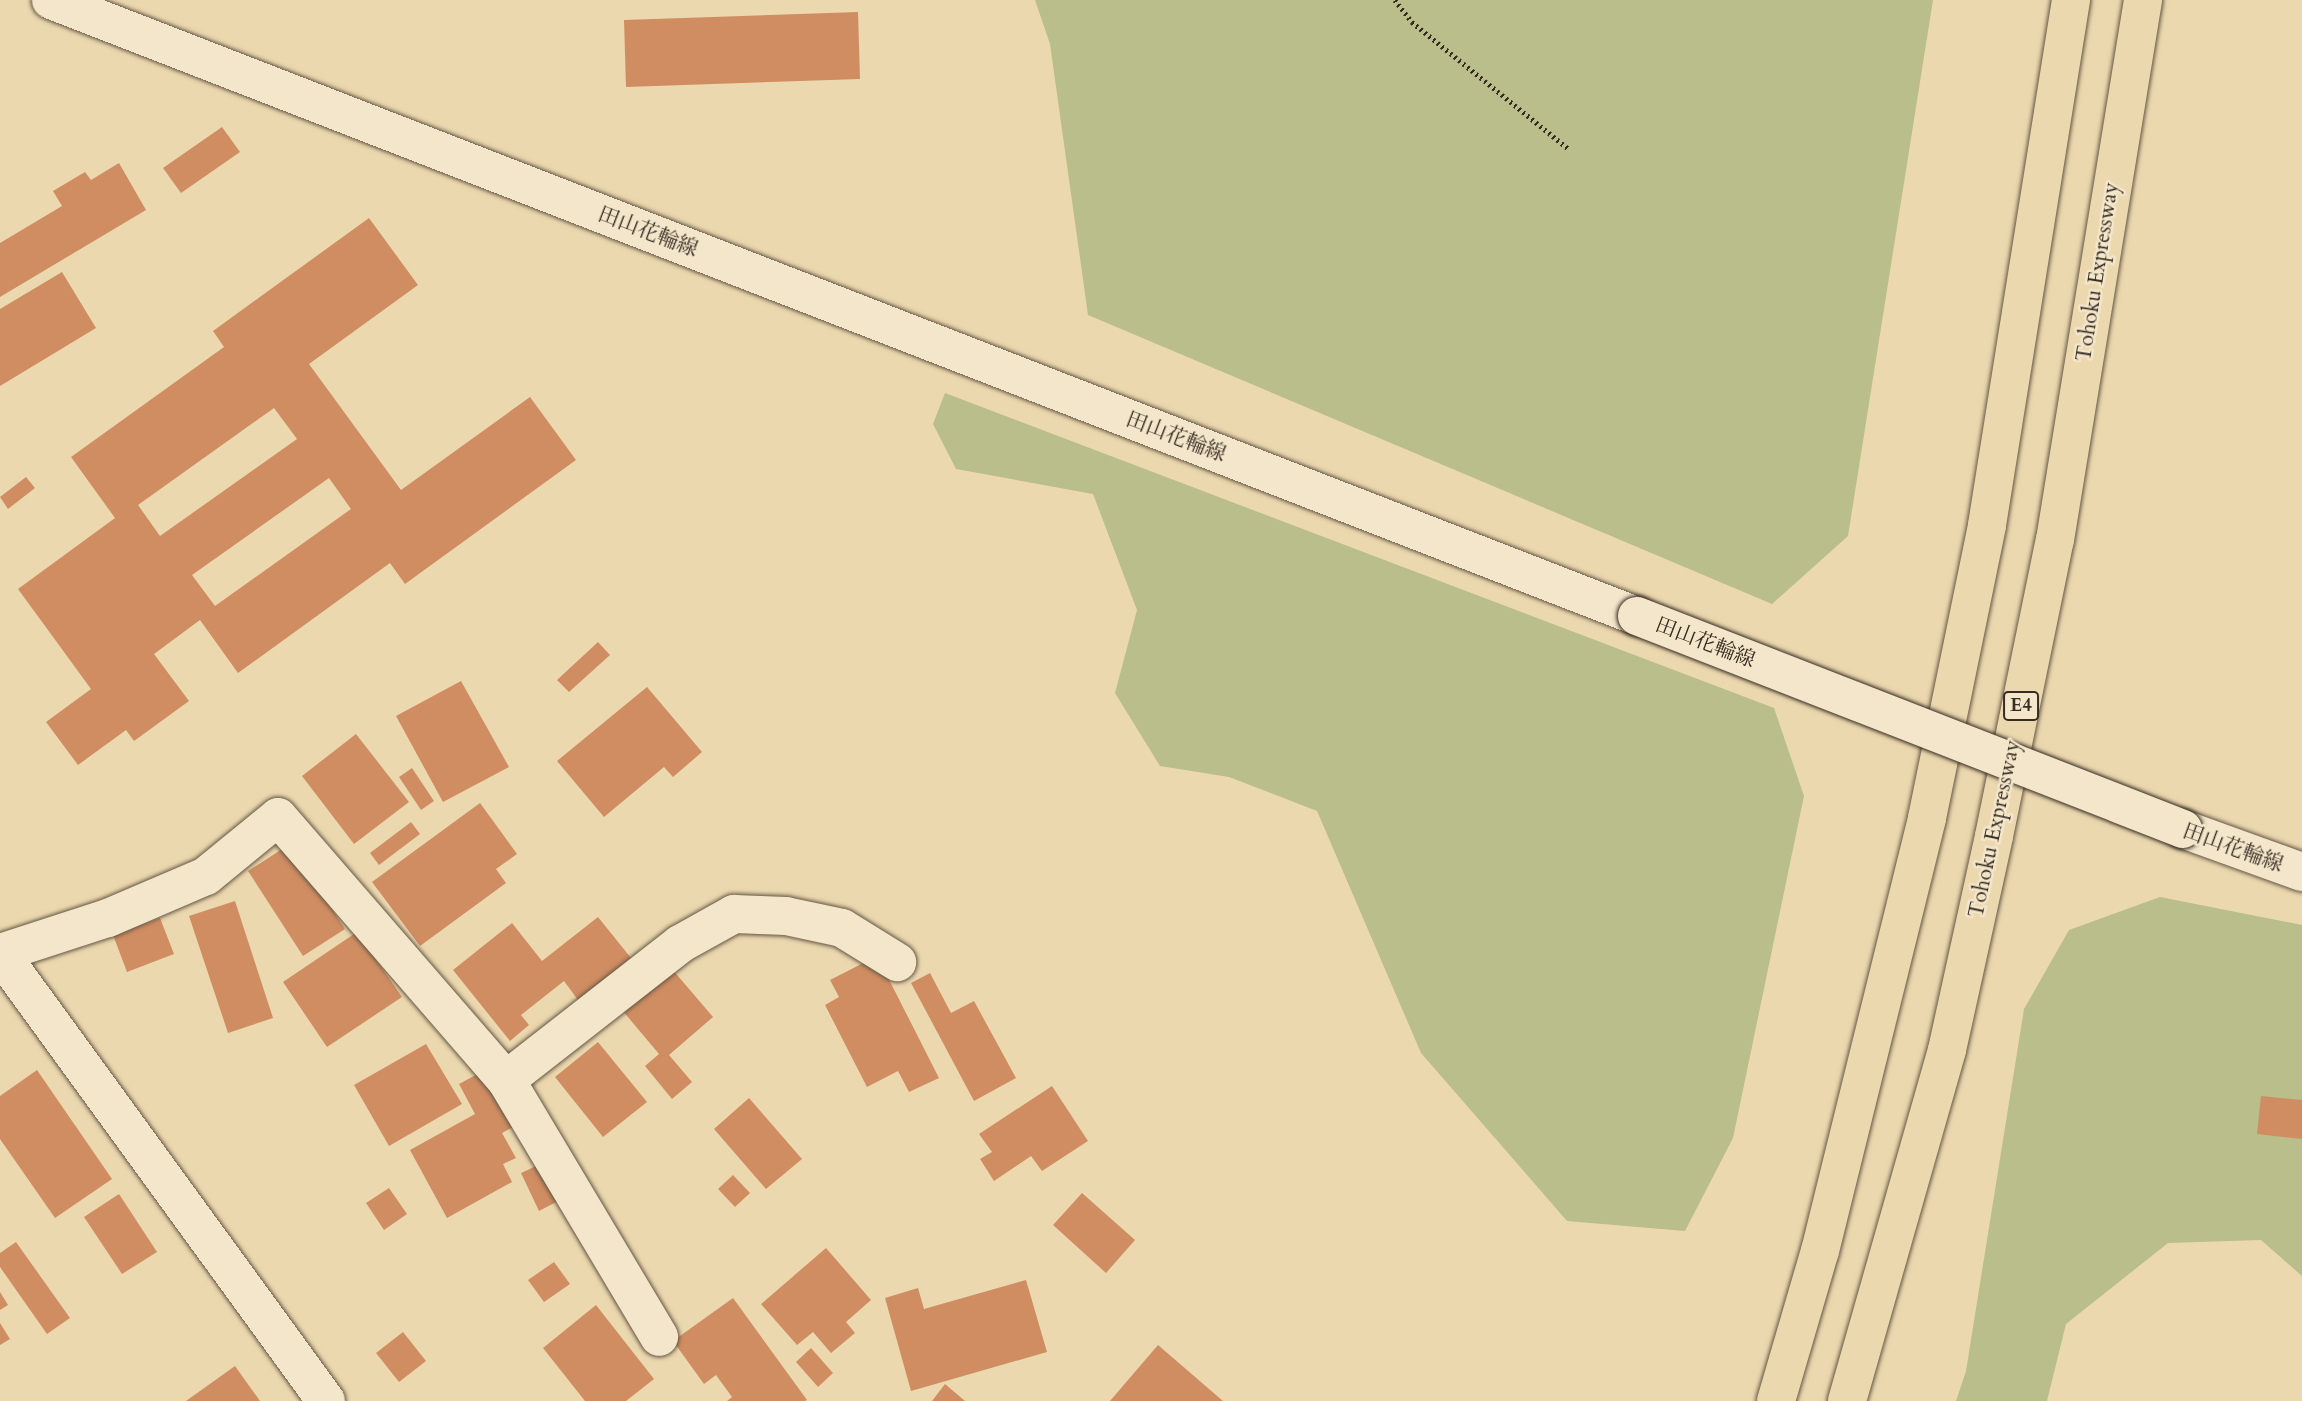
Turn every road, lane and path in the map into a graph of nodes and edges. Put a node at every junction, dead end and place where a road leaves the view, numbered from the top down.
1 (51, 0) edge
2 (1395, 0) edge
3 (2071, 0) edge
4 (2143, 0) edge
5 (1570, 150) dead end
6 (2302, 872) edge
7 (0, 953) edge
8 (897, 962) dead end
9 (506, 1080) junction
10 (659, 1337) dead end
11 (326, 1401) edge
12 (1776, 1401) edge
13 (1847, 1401) edge

1 - 6 main road, 田山花輪線, bridge
2 - 5 path
3 - 12 highway
4 - 13 highway, Tohoku Expressway / E4
7 - 9 main road
7 - 11 main road
8 - 9 main road
9 - 10 main road

